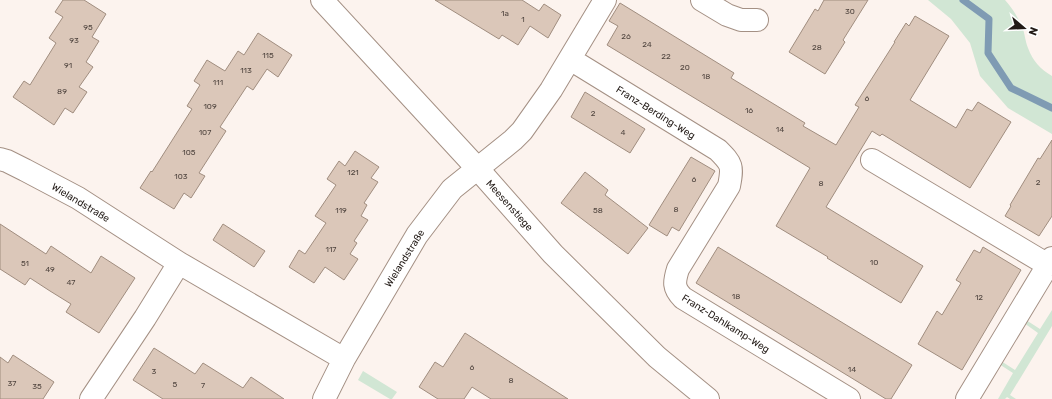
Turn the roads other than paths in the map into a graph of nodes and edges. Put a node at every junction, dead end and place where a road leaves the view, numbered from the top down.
1 (322, 0) edge
2 (605, 0) edge
3 (702, 0) edge
4 (757, 20) dead end
5 (570, 59) junction
6 (0, 159) edge
7 (872, 160) dead end
8 (477, 168) junction
9 (732, 174) joint
10 (1050, 261) edge
11 (179, 263) junction
12 (344, 358) junction
13 (91, 399) edge
14 (324, 399) edge
15 (708, 399) edge
16 (849, 399) edge
17 (967, 399) edge

1 - 8 street, Meesenstiege
2 - 5 street
3 - 4 street
5 - 8 street
5 - 9 street, Franz-Berding-Weg
6 - 11 street, Wielandstraße
7 - 10 street
8 - 12 street, Wielandstraße
8 - 15 street, Meesenstiege
9 - 16 street, Franz-Dahlkamp-Weg
10 - 17 street
11 - 12 street, Wielandstraße
11 - 13 street
12 - 14 street, Wielandstraße

